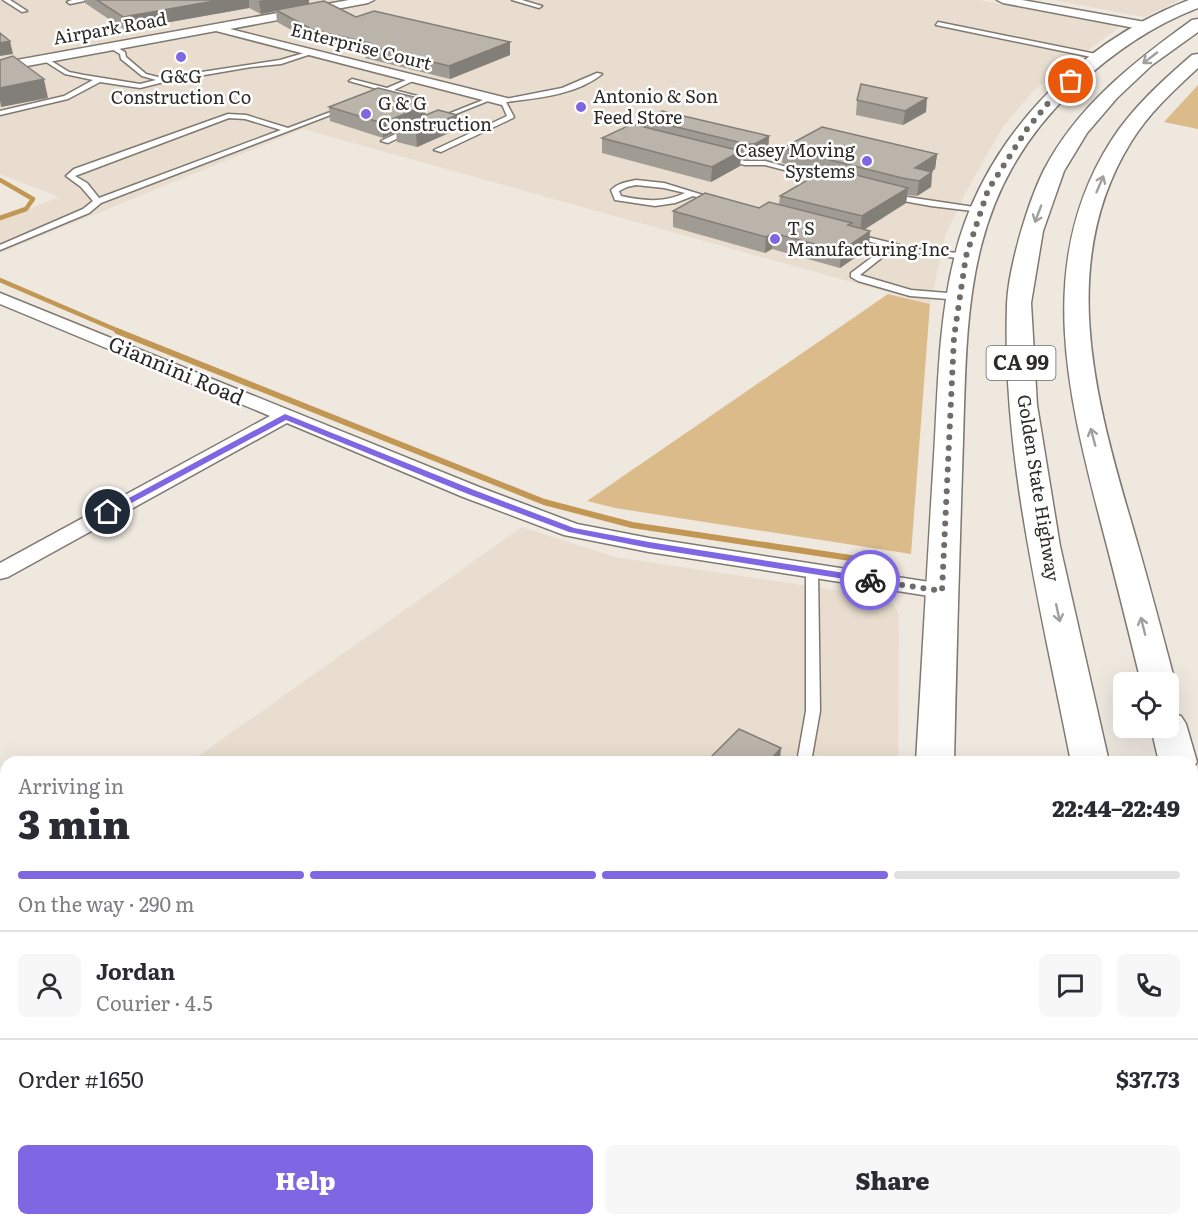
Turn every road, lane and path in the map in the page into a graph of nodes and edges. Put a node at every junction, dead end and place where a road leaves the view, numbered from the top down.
1 (6, 0) edge
2 (86, 0) edge
3 (368, 0) edge
4 (515, 0) edge
5 (1003, 0) edge
6 (70, 2) dead end
7 (1198, 2) edge
8 (539, 6) dead end
9 (24, 11) dead end
10 (938, 24) dead end
11 (1198, 24) edge
12 (1145, 26) junction
13 (212, 28) junction
14 (112, 46) junction
15 (311, 53) junction
16 (1101, 57) junction
17 (45, 59) junction
18 (1198, 59) edge
19 (0, 67) edge
20 (599, 74) dead end
21 (413, 79) junction
22 (98, 80) junction
23 (162, 80) junction
24 (352, 81) dead end
25 (386, 90) junction
26 (423, 99) edge
27 (363, 100) edge
28 (496, 100) junction
29 (347, 107) edge
30 (0, 113) edge
31 (426, 124) edge
32 (416, 128) edge
33 (288, 130) junction
34 (385, 141) edge
35 (438, 150) dead end
36 (714, 155) edge
37 (838, 182) edge
38 (879, 193) edge
39 (692, 194) junction
40 (98, 201) junction
41 (724, 202) edge
42 (981, 210) junction
43 (847, 234) edge
44 (0, 239) edge
45 (893, 246) junction
46 (0, 248) edge
47 (966, 256) junction
48 (960, 297) junction
49 (0, 298) edge
50 (285, 417) junction
51 (812, 571) junction
52 (0, 572) edge
53 (942, 591) junction
54 (1155, 672) edge
55 (805, 756) edge
56 (935, 756) edge
57 (1089, 756) edge

1 - 9 lane
2 - 6 lane
3 - 13 street, Airpark Road
4 - 8 lane
5 - 12 street
7 - 12 main road
10 - 16 lane
11 -> 57 main road, Golden State Highway / CA 99
12 - 16 main road
13 - 14 street, Airpark Road
13 - 15 street, Enterprise Court
14 - 17 street, Airpark Road
14 - 23 lane
15 - 21 street, Enterprise Court
15 - 23 lane
16 - 42 main road
17 - 19 street, Airpark Road
17 - 22 lane
54 -> 18 main road, CA 99
20 - 28 lane
21 - 25 lane
21 - 28 street, Enterprise Court
22 - 23 lane
22 - 30 lane
24 - 25 lane
25 - 26 lane
25 - 27 lane
28 - 31 lane
28 - 35 lane
29 - 33 lane
32 - 34 lane
33 - 40 lane
33 - 40 lane
36 - 37 lane
38 - 42 lane
39 - 39 lane
39 - 41 lane
40 - 44 lane
40 - 46 lane
42 - 47 main road
43 - 45 lane
45 - 47 lane
45 - 48 lane
47 - 48 main road
48 - 53 main road
49 - 50 street, Giannini Road
50 - 51 street, Giannini Road
50 - 52 street
51 - 53 street, Giannini Road
51 - 55 lane
53 - 56 main road

